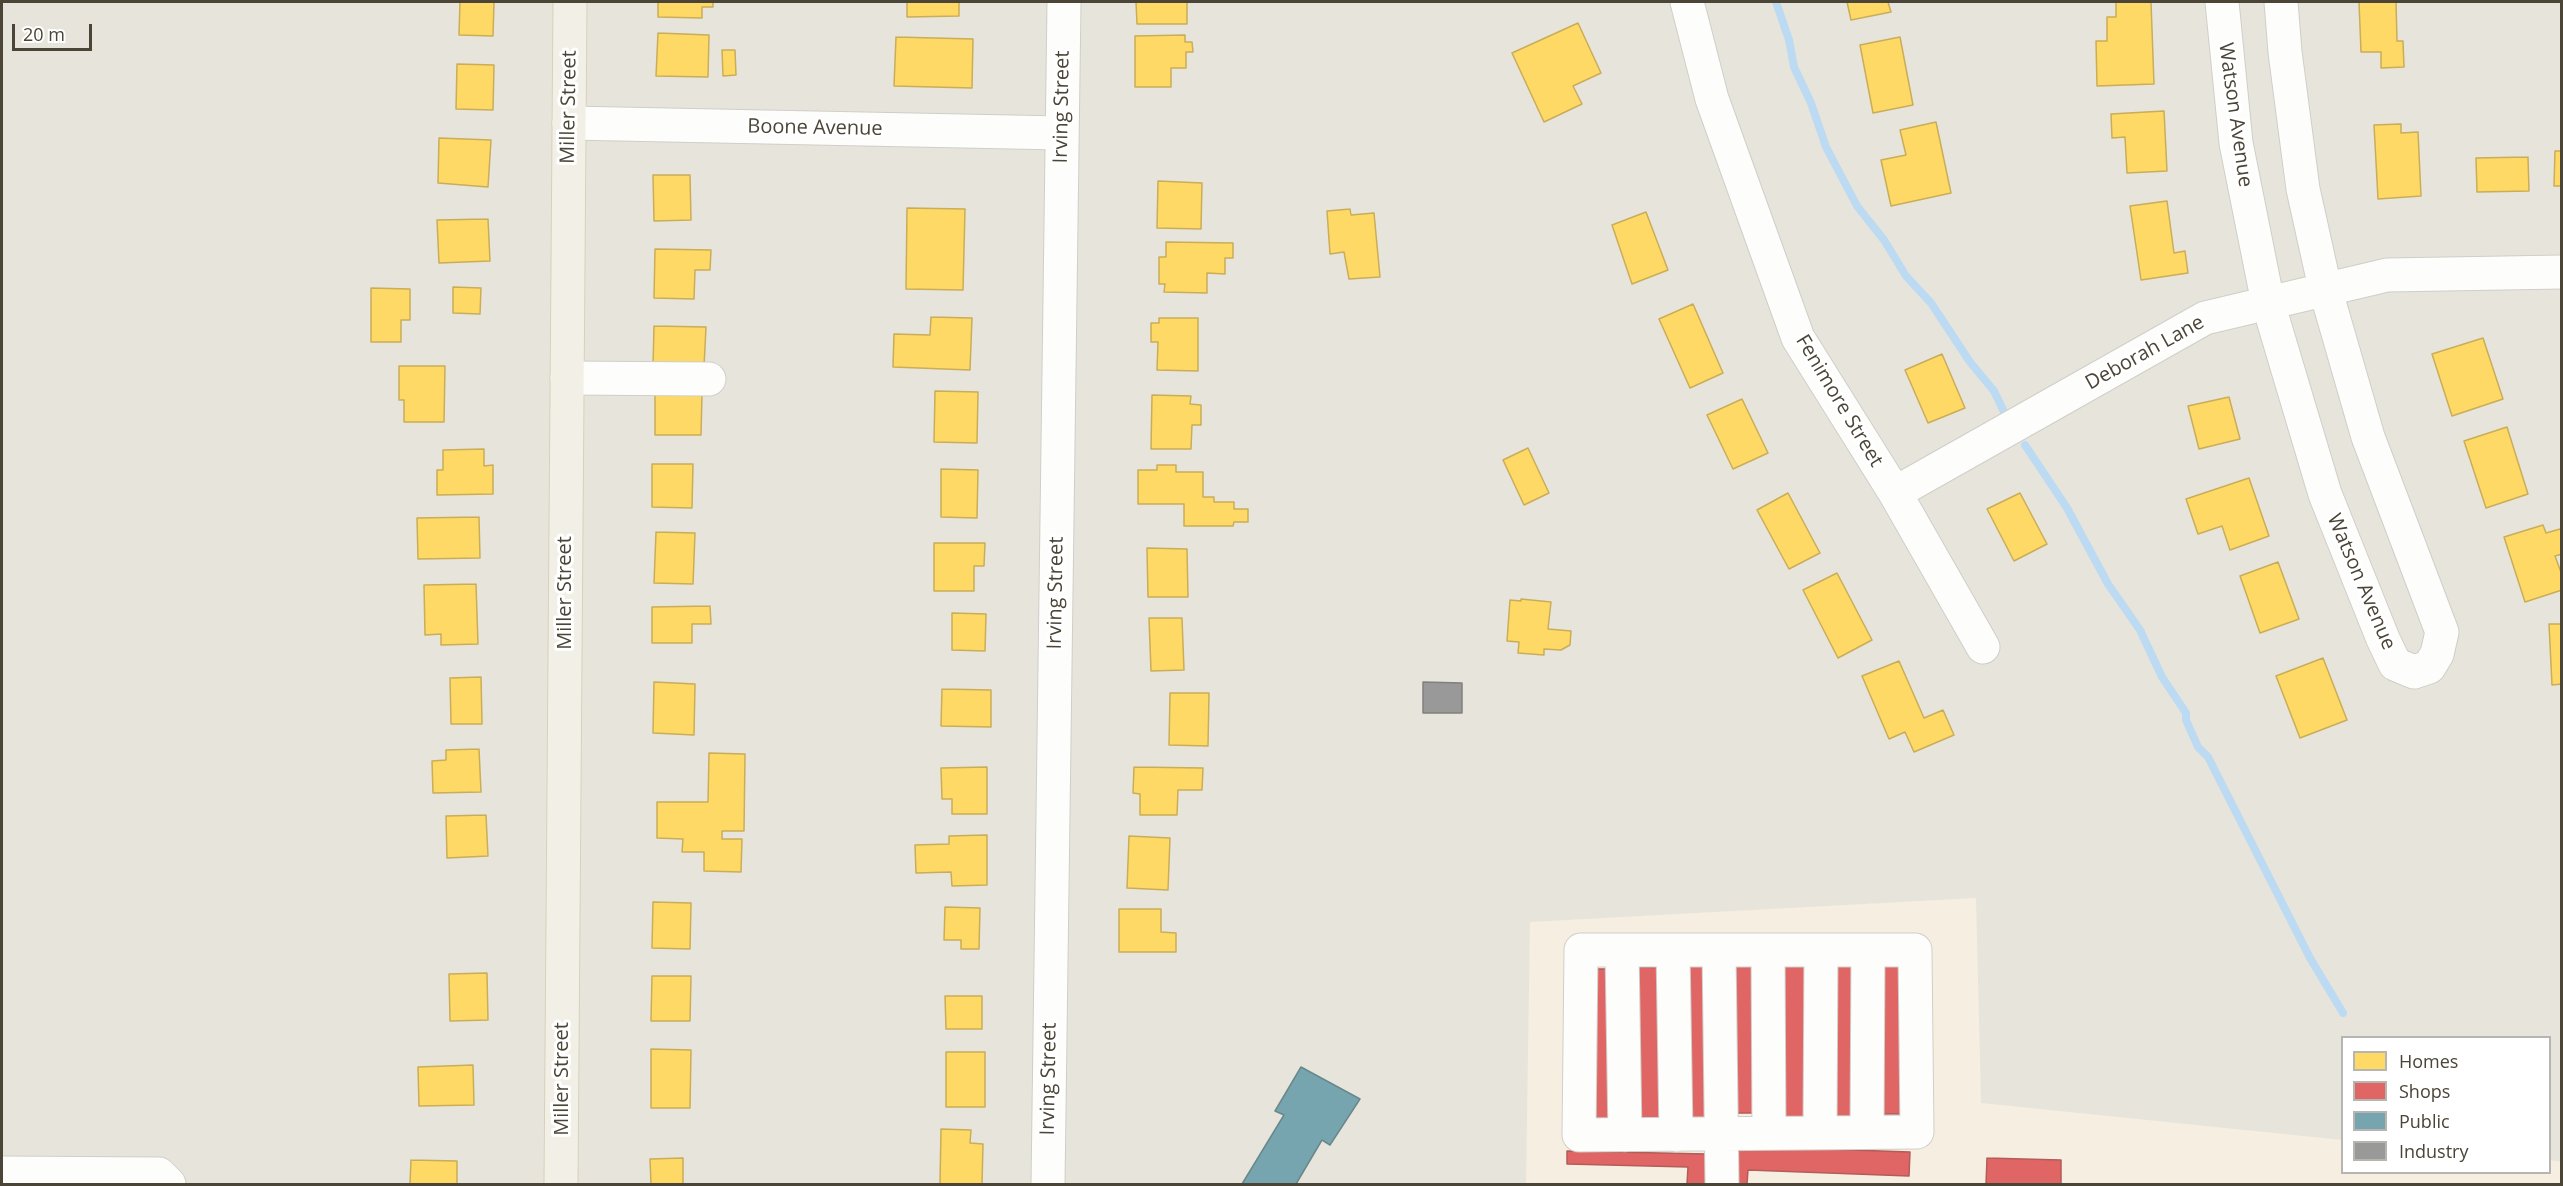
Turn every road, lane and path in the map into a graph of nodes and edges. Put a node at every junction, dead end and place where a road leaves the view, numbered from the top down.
1 (570, 2) edge
2 (1065, 2) edge
3 (1687, 2) edge
4 (2222, 2) edge
5 (2281, 2) edge
6 (569, 123) junction
7 (1061, 133) junction
8 (2562, 272) edge
9 (2325, 288) junction
10 (2268, 303) junction
11 (567, 378) junction
12 (710, 379) dead end
13 (1894, 494) junction
14 (1983, 647) dead end
15 (1622, 950) junction
16 (1673, 950) junction
17 (1719, 950) junction
18 (1768, 950) junction
19 (1821, 950) junction
20 (1868, 950) junction
21 (1722, 1132) junction
22 (1769, 1132) junction
23 (1820, 1132) junction
24 (1867, 1132) junction
25 (1625, 1135) junction
26 (1676, 1135) junction
27 (2, 1173) edge
28 (169, 1185) edge
29 (561, 1185) edge
30 (1048, 1185) edge
31 (1722, 1185) edge

1 - 6 main road, Miller Street
2 - 7 street, Irving Street
3 - 13 street, Fenimore Street
4 - 10 street, Watson Avenue
5 - 9 street, Watson Avenue
6 - 7 street, Boone Avenue
6 - 11 main road, Miller Street
7 - 30 street, Irving Street
8 - 9 street, Deborah Lane
9 - 10 street, Deborah Lane
9 - 10 street, Watson Avenue
10 - 13 street, Deborah Lane
11 - 12 street
11 - 29 main road, Miller Street
13 - 14 street, Fenimore Street
15 - 16 street
15 - 25 street
15 - 25 street
16 - 17 street
16 - 26 street
17 - 18 street
17 - 21 street
18 - 19 street
18 - 22 street
19 - 20 street
19 - 23 street
20 - 24 street
20 - 24 street
21 - 22 street
21 - 26 street
21 - 31 street
22 - 23 street
23 - 24 street
25 - 26 street
27 - 28 street

